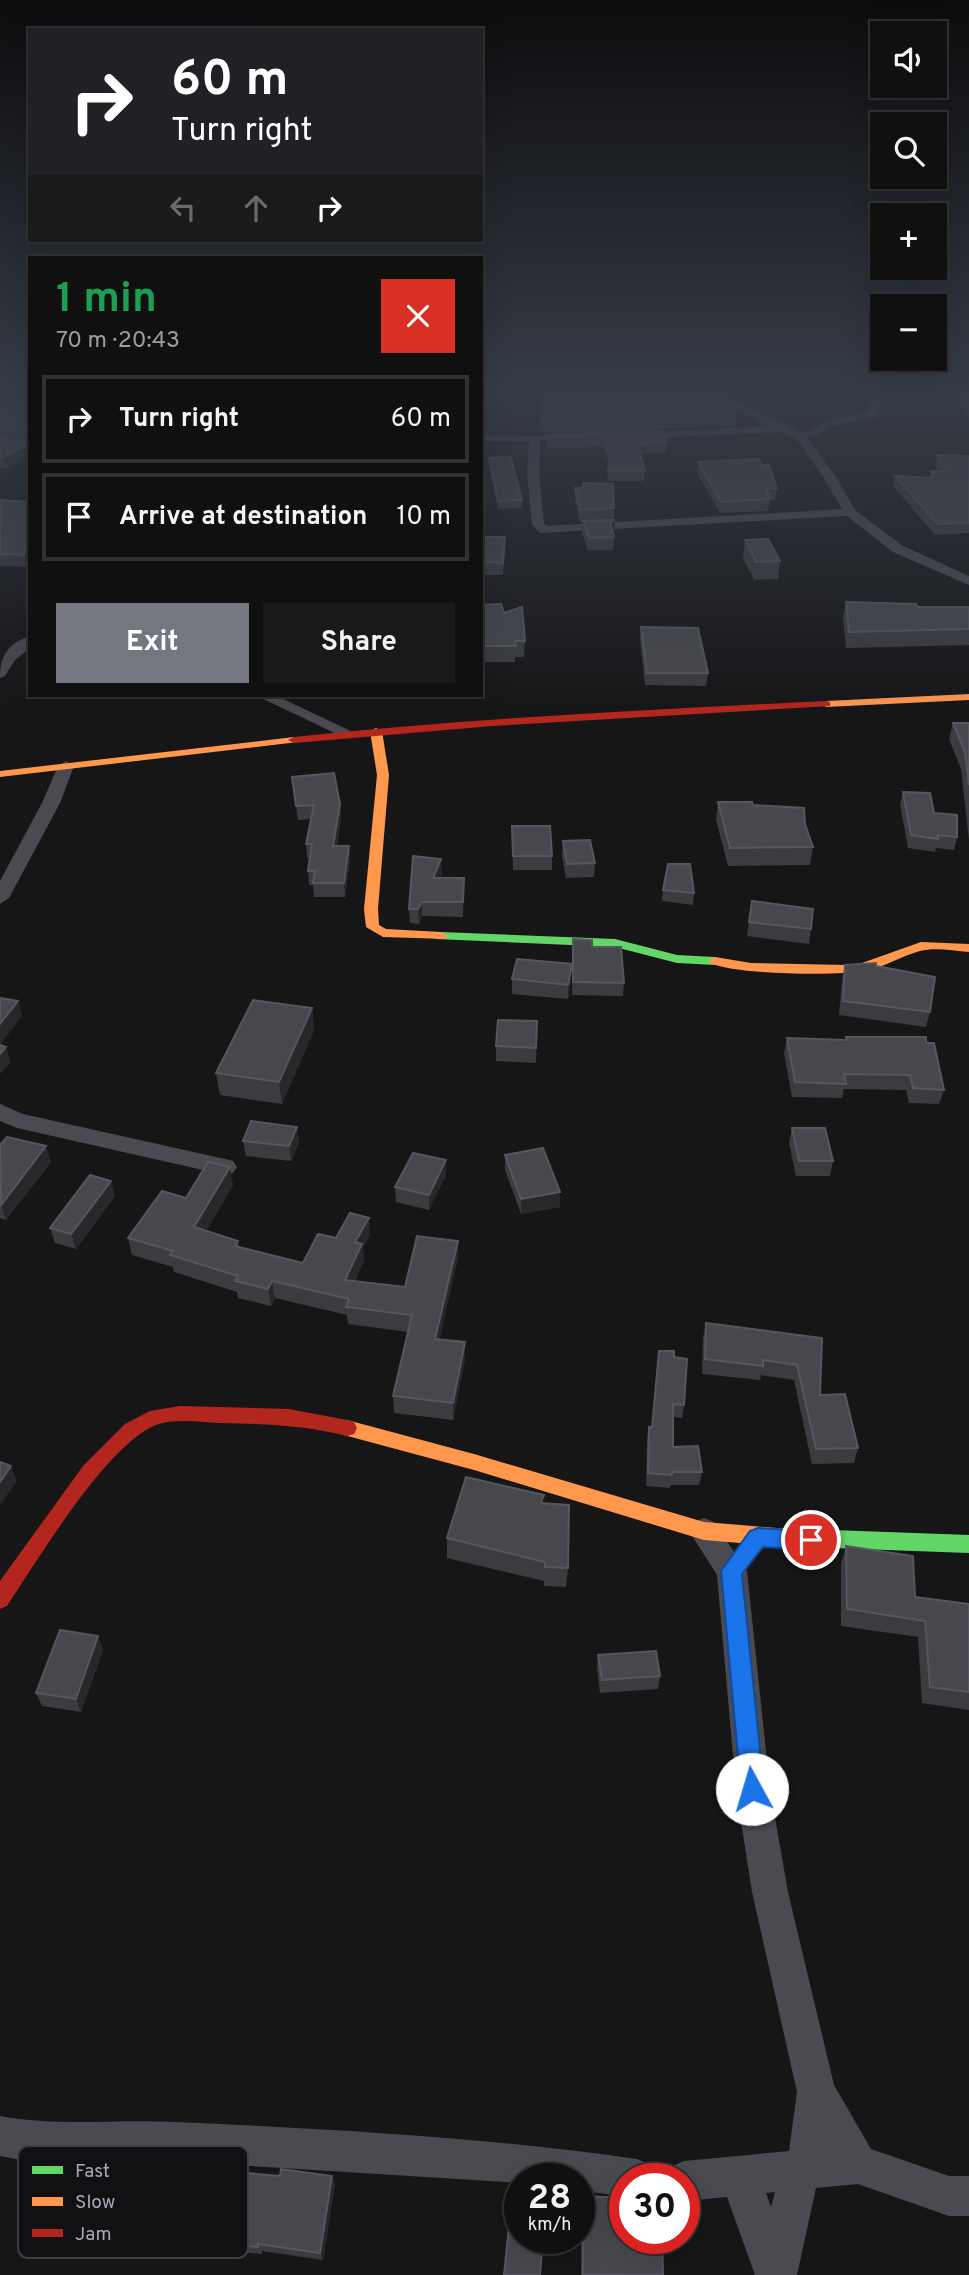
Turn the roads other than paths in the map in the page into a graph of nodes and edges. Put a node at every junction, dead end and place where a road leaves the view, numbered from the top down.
1 (535, 500) edge
2 (843, 500) edge
3 (850, 512) junction
4 (969, 581) edge
5 (28, 642) edge
6 (0, 673) edge
7 (267, 697) edge
8 (969, 697) edge
9 (376, 731) junction
10 (349, 734) junction
11 (65, 766) junction
12 (0, 774) edge
13 (0, 898) edge
14 (969, 948) edge
15 (0, 1112) edge
16 (225, 1167) edge
17 (704, 1531) junction
18 (758, 1537) junction
19 (969, 1545) edge
20 (732, 1571) junction
21 (0, 1599) edge
22 (816, 2091) junction
23 (0, 2136) edge
24 (858, 2164) junction
25 (803, 2170) junction
26 (609, 2175) edge
27 (740, 2177) junction
28 (700, 2180) edge
29 (969, 2196) edge
30 (776, 2273) edge

1 - 3 street
2 - 3 street
3 - 4 street
5 - 6 street
7 - 10 street
8 - 9 street
9 - 10 street
9 - 14 street
10 - 11 street
11 - 12 street
11 - 13 street
15 - 16 street
17 - 18 street
17 - 20 street
17 - 21 street
18 - 19 street
18 - 20 street
20 - 22 street
22 - 24 street
22 - 25 street
23 - 26 street
24 - 25 street
24 - 29 street
25 - 27 street
25 - 30 street
27 - 28 street
27 - 30 street

